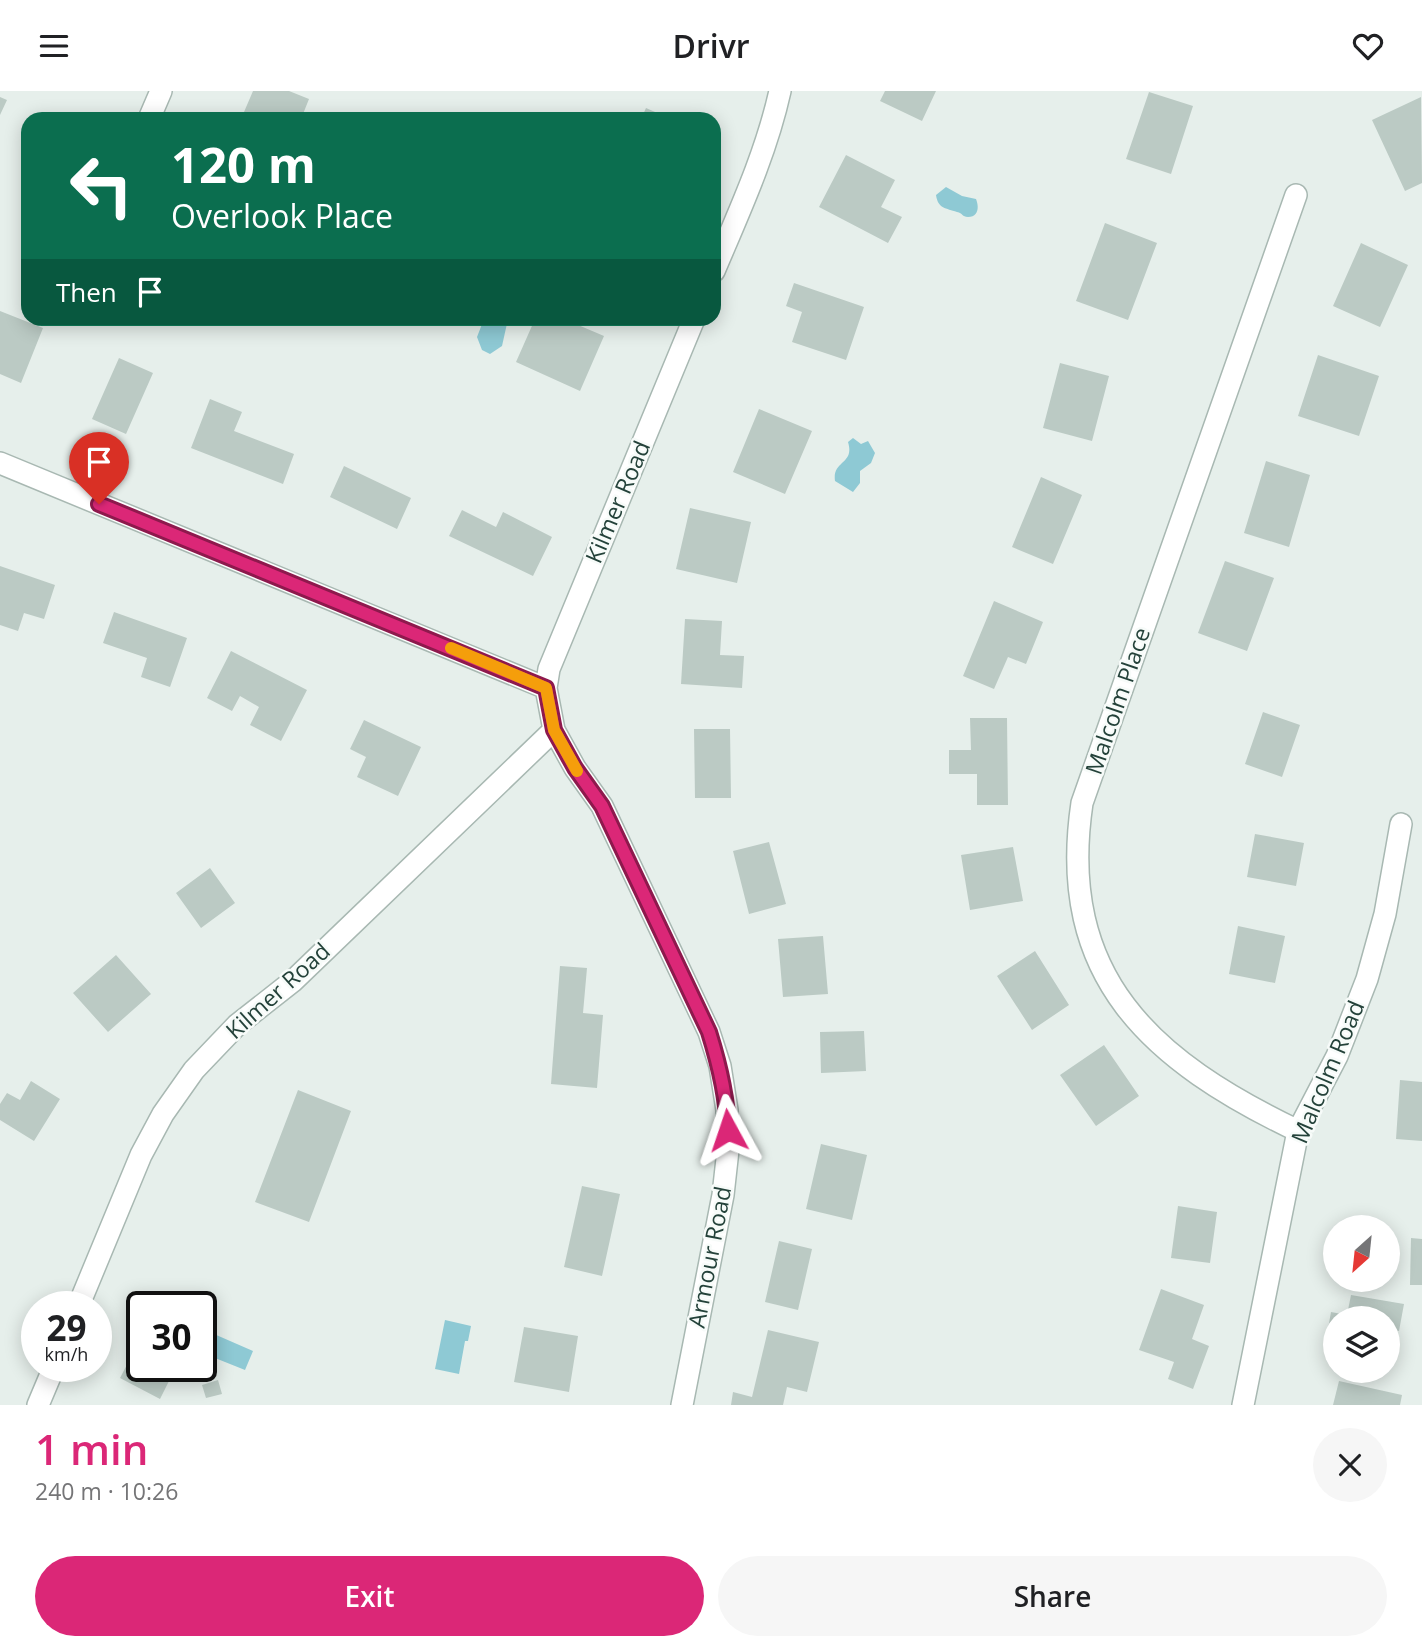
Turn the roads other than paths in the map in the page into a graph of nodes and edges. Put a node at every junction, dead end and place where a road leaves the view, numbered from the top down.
1 (160, 91) edge
2 (780, 91) edge
3 (152, 112) edge
4 (1296, 195) dead end
5 (721, 254) edge
6 (691, 326) edge
7 (0, 463) edge
8 (546, 688) junction
9 (554, 730) junction
10 (1401, 824) dead end
11 (1298, 1131) junction
12 (85, 1291) edge
13 (48, 1382) edge
14 (38, 1405) edge
15 (682, 1405) edge
16 (1244, 1405) edge

1 - 3 street
2 - 5 street
4 - 11 street, Malcolm Place
6 - 8 street, Kilmer Road
7 - 8 street
8 - 9 street, Armour Road
9 - 12 street, Kilmer Road
9 - 15 street, Armour Road
10 - 11 street, Malcolm Road
11 - 16 street, Malcolm Road
13 - 14 street

